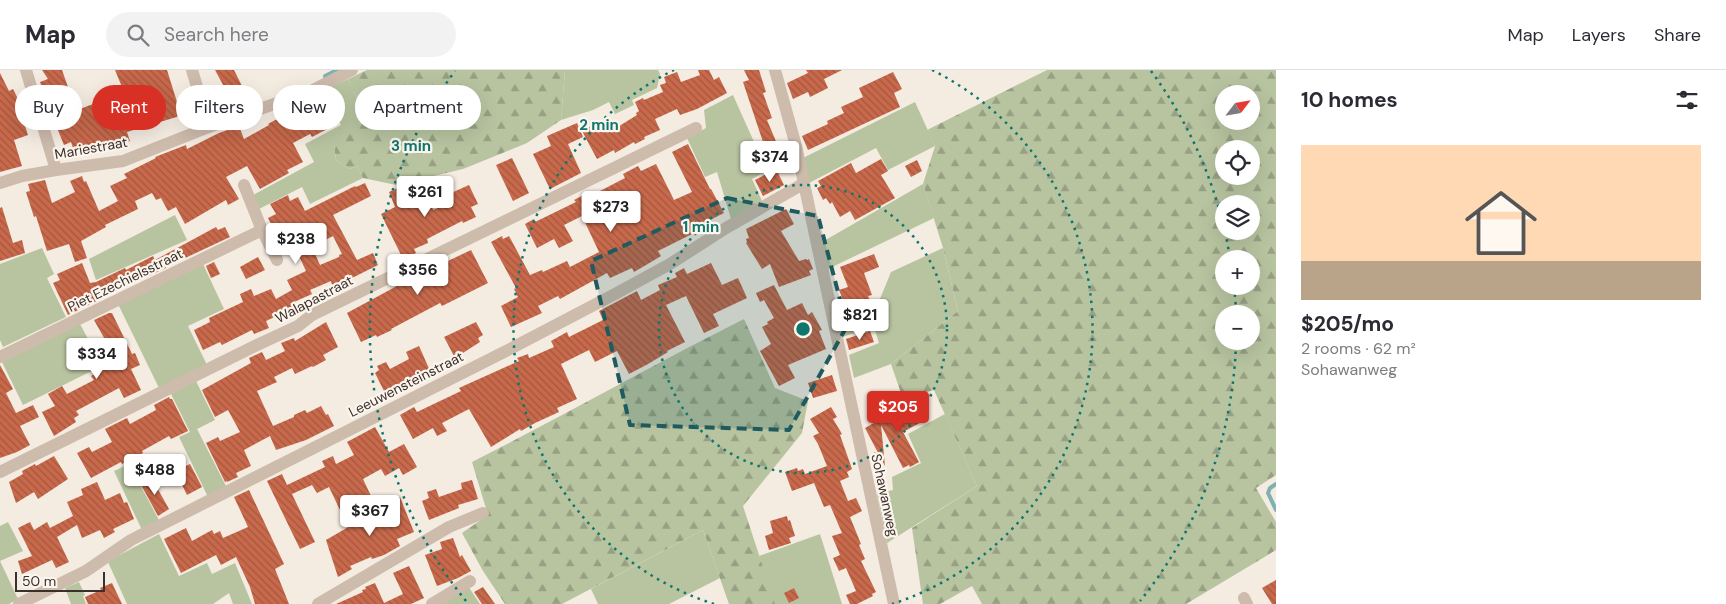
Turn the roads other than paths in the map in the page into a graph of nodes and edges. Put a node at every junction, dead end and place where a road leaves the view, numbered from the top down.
1 (26, 70) edge
2 (192, 70) edge
3 (352, 70) edge
4 (775, 70) edge
5 (196, 85) edge
6 (263, 108) edge
7 (696, 128) dead end
8 (200, 130) edge
9 (56, 170) junction
10 (0, 183) edge
11 (803, 184) junction
12 (244, 185) dead end
13 (262, 230) junction
14 (277, 260) dead end
15 (0, 357) edge
16 (0, 472) edge
17 (483, 513) dead end
18 (470, 581) dead end
19 (19, 604) edge
20 (318, 604) edge
21 (432, 604) edge
22 (894, 604) edge

1 - 9 street
2 - 5 street
3 - 6 street, Mariestraat
4 - 11 street, Sohawanweg
7 - 16 street, Walapastraat
8 - 9 street, Mariestraat
9 - 10 street, Mariestraat
11 - 19 street, Leeuwensteinstraat
11 - 22 street, Sohawanweg
12 - 13 street
13 - 14 street
13 - 15 street, Piet Ezechielsstraat
17 - 20 street
18 - 21 street

